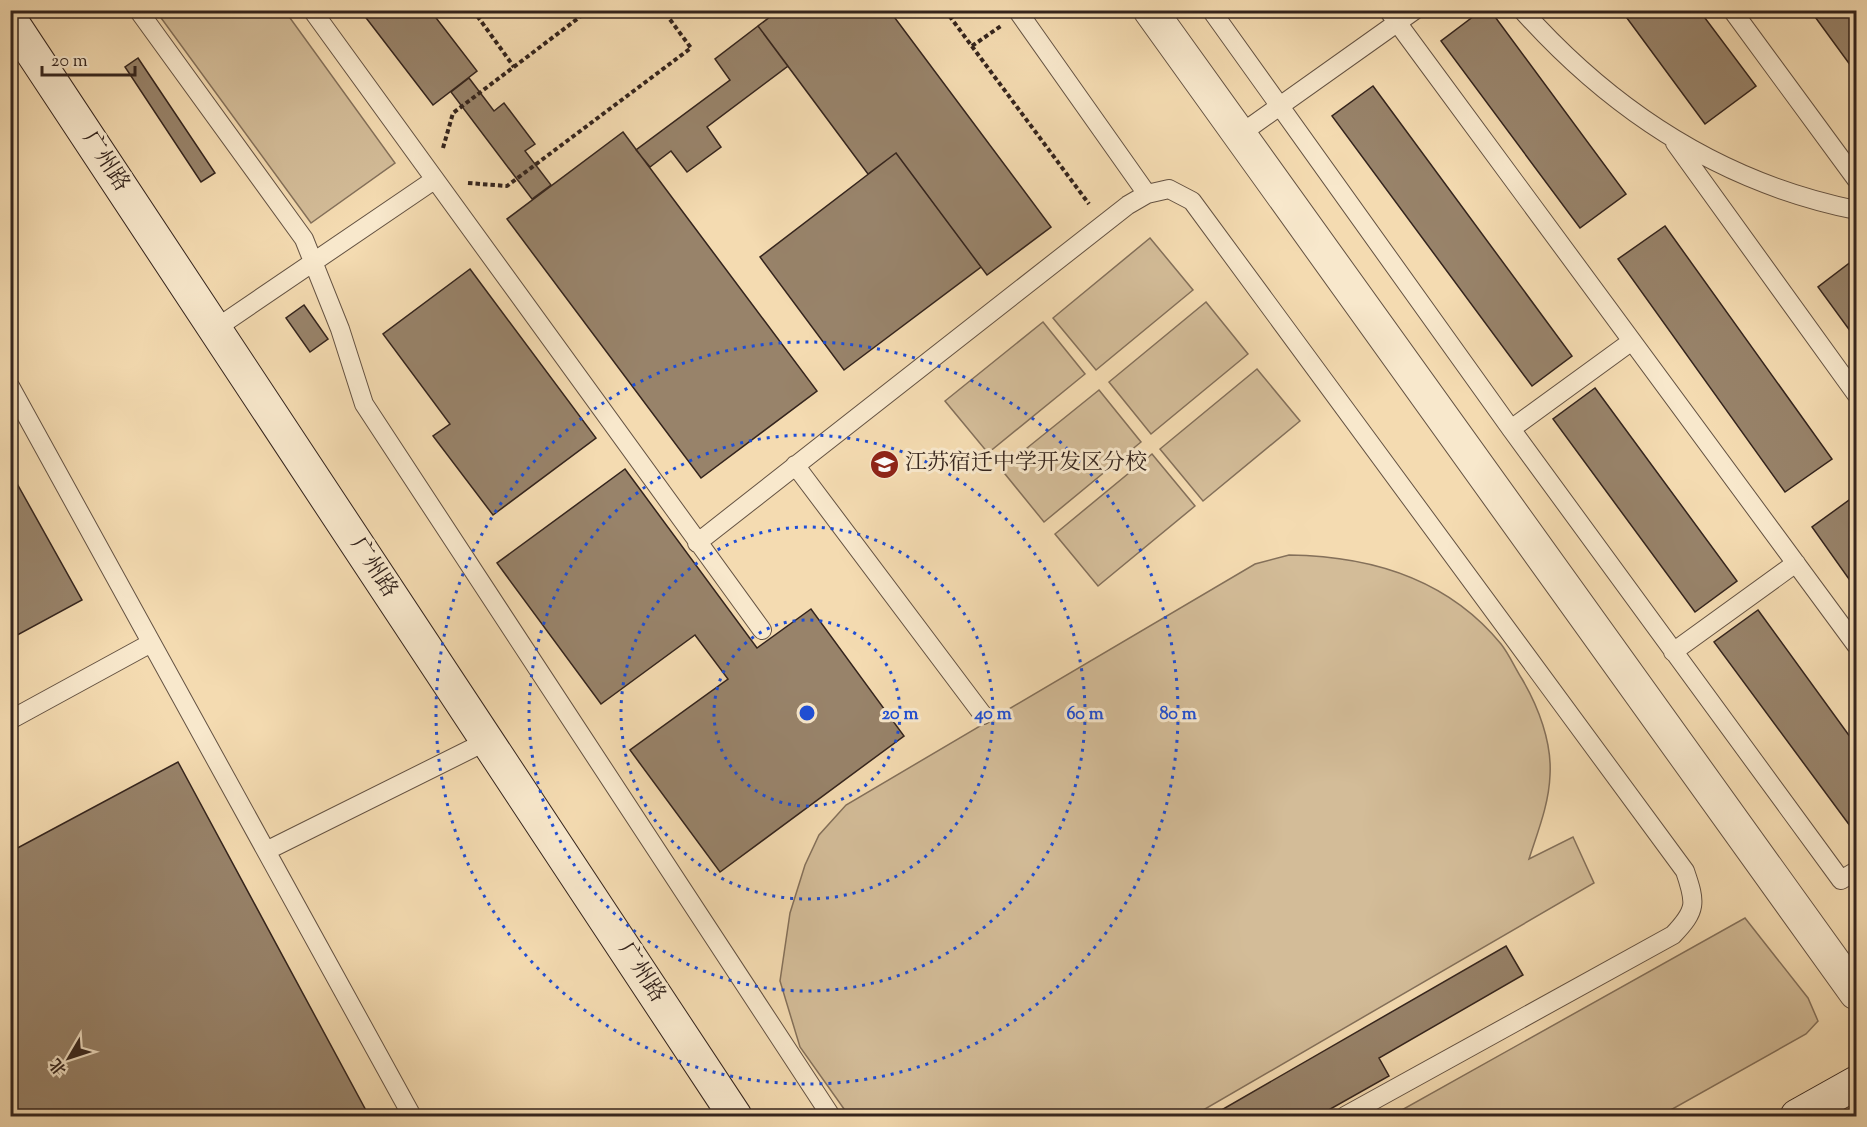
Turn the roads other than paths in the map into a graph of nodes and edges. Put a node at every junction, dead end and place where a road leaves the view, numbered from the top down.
1 (138, 10) edge
2 (312, 10) edge
3 (1149, 10) edge
4 (1211, 10) edge
5 (1415, 10) edge
6 (1522, 10) edge
7 (1732, 10) edge
8 (1017, 12) edge
9 (1393, 17) edge
10 (10, 19) edge
11 (1280, 106) junction
12 (1239, 135) junction
13 (1671, 138) junction
14 (1857, 179) edge
15 (434, 180) junction
16 (1147, 194) junction
17 (1857, 210) edge
18 (314, 262) junction
19 (216, 330) junction
20 (1632, 341) junction
21 (10, 386) edge
22 (1857, 394) edge
23 (1511, 429) junction
24 (795, 465) junction
25 (697, 543) junction
26 (1796, 563) junction
27 (762, 630) dead end
28 (151, 643) junction
29 (1857, 645) edge
30 (1673, 652) junction
31 (983, 715) dead end
32 (10, 720) edge
33 (487, 741) junction
34 (266, 851) junction
35 (1857, 871) edge
36 (1857, 993) edge
37 (1857, 1083) edge
38 (412, 1116) edge
39 (735, 1116) edge
40 (831, 1116) edge
41 (1345, 1116) edge
42 (1797, 1116) edge

1 - 18 lane
2 - 15 lane
3 - 12 main road
4 - 11 lane
5 - 9 lane
6 - 13 lane
7 - 14 lane
8 - 16 lane
9 - 11 lane
9 - 20 lane
10 - 19 main road, 广州路
11 - 12 lane
11 - 23 lane
12 - 36 main road
13 - 17 lane
13 - 22 lane
15 - 18 lane
15 - 25 lane
16 - 24 lane
16 - 41 lane
18 - 19 lane
18 - 40 lane
19 - 33 main road, 广州路
20 - 23 lane
20 - 26 lane
21 - 28 lane
23 - 30 lane
24 - 25 lane
24 - 31 lane
25 - 27 lane
26 - 29 lane
26 - 30 lane
28 - 32 lane
28 - 34 lane
30 - 35 lane
33 - 34 lane
33 - 39 main road, 广州路
34 - 38 lane
37 - 42 main road

